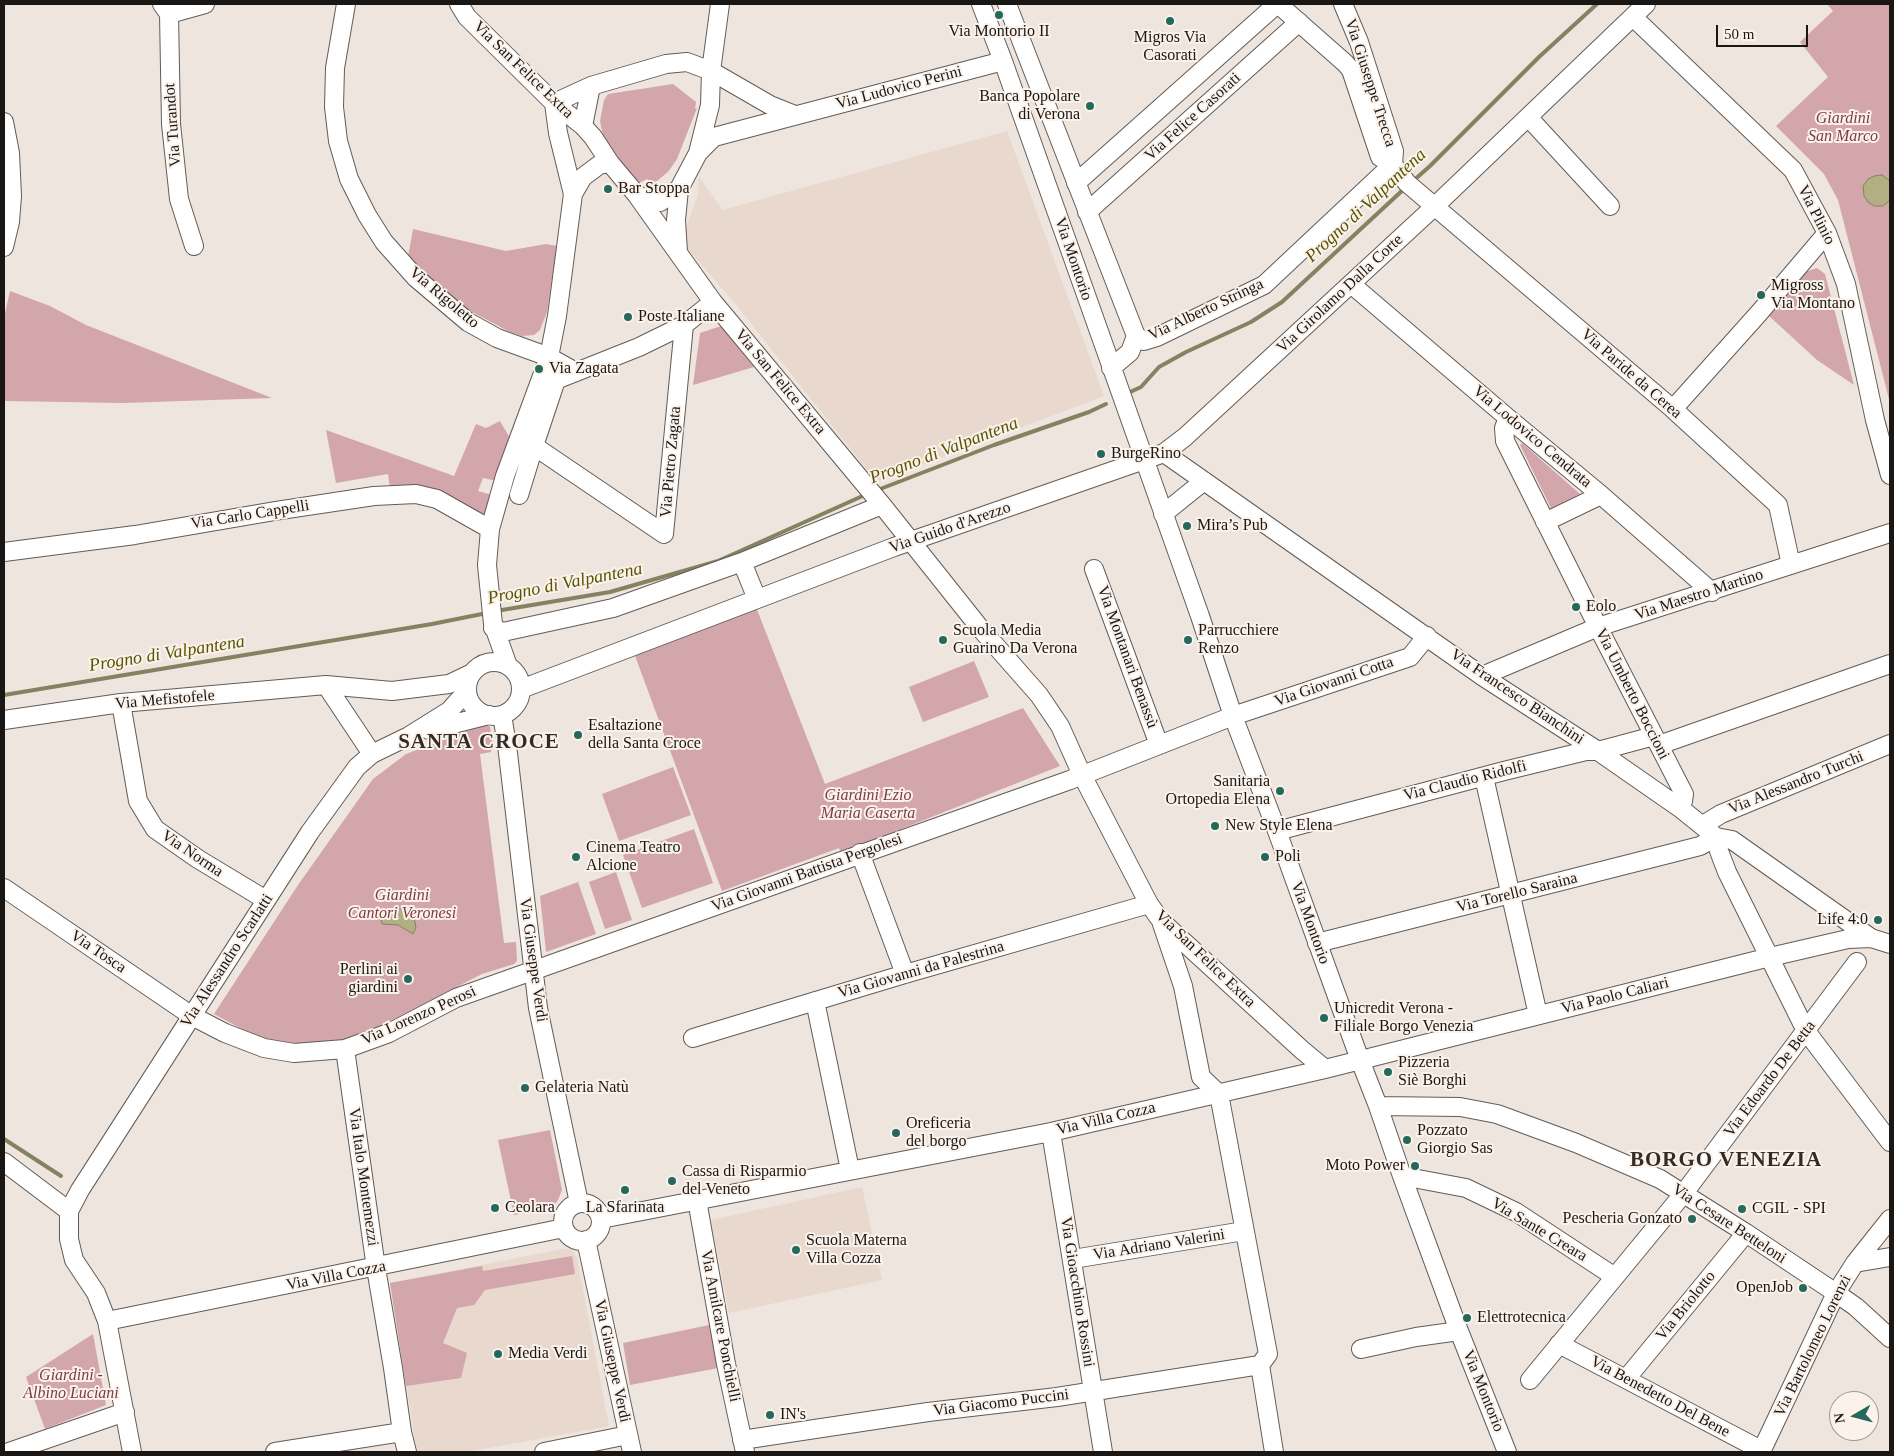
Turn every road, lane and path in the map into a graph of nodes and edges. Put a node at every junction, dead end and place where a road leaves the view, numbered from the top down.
1 (206, 4) edge
2 (346, 4) edge
3 (459, 4) edge
4 (720, 4) edge
5 (981, 4) edge
6 (1007, 4) edge
7 (1278, 4) edge
8 (1343, 4) edge
9 (1646, 4) edge
10 (165, 9) edge
11 (1633, 18) junction
12 (1299, 22) junction
13 (1003, 61) junction
14 (711, 70) junction
15 (590, 86) junction
16 (554, 103) junction
17 (795, 115) junction
18 (1528, 117) junction
19 (4, 122) edge
20 (583, 126) junction
21 (698, 153) junction
22 (610, 163) junction
23 (1393, 164) junction
24 (1076, 183) junction
25 (679, 189) junction
26 (574, 194) junction
27 (636, 194) junction
28 (1610, 206) dead end
29 (1434, 207) junction
30 (1087, 212) junction
31 (1827, 233) junction
32 (194, 246) dead end
33 (4, 247) edge
34 (678, 253) junction
35 (1351, 284) junction
36 (713, 302) junction
37 (684, 325) junction
38 (1136, 336) junction
39 (549, 357) junction
40 (1111, 368) junction
41 (576, 372) junction
42 (556, 380) junction
43 (1673, 409) junction
44 (1508, 418) junction
45 (1882, 419) edge
46 (534, 446) junction
47 (1164, 453) junction
48 (1144, 460) junction
49 (1890, 475) edge
50 (1204, 481) junction
51 (519, 495) dead end
52 (1600, 495) junction
53 (881, 503) junction
54 (1163, 514) junction
55 (1545, 522) junction
56 (490, 529) junction
57 (1890, 533) edge
58 (910, 541) junction
59 (4, 552) edge
60 (742, 562) junction
61 (1791, 566) junction
62 (1094, 568) dead end
63 (1712, 592) junction
64 (757, 599) junction
65 (493, 626) junction
66 (1598, 627) junction
67 (1428, 636) junction
68 (1890, 664) edge
69 (508, 666) junction
70 (476, 669) junction
71 (1482, 676) junction
72 (326, 685) junction
73 (521, 689) junction
74 (467, 691) junction
75 (121, 703) junction
76 (496, 715) junction
77 (1233, 716) junction
78 (4, 720) edge
79 (409, 736) junction
80 (1656, 741) junction
81 (1159, 745) junction
82 (1889, 750) edge
83 (1598, 751) junction
84 (372, 754) junction
85 (1082, 775) junction
86 (1484, 777) junction
87 (1680, 808) junction
88 (1702, 825) junction
89 (1277, 831) junction
90 (1716, 837) junction
91 (860, 853) junction
92 (4, 888) edge
93 (1512, 894) junction
94 (266, 900) junction
95 (1149, 904) junction
96 (1162, 922) junction
97 (1871, 938) junction
98 (1317, 943) junction
99 (1890, 944) edge
100 (1195, 952) junction
101 (1770, 957) junction
102 (1857, 962) dead end
103 (532, 971) junction
104 (905, 974) junction
105 (1183, 986) junction
106 (815, 1001) junction
107 (1538, 1015) junction
108 (192, 1016) junction
109 (1806, 1030) junction
110 (693, 1038) dead end
111 (345, 1049) junction
112 (1360, 1060) junction
113 (1326, 1069) junction
114 (1219, 1094) junction
115 (1378, 1106) junction
116 (1051, 1132) junction
117 (1890, 1142) edge
118 (4, 1162) edge
119 (850, 1170) junction
120 (1402, 1176) junction
121 (1684, 1193) junction
122 (697, 1200) junction
123 (579, 1203) junction
124 (69, 1211) junction
125 (600, 1219) junction
126 (1890, 1219) edge
127 (564, 1228) junction
128 (1244, 1231) junction
129 (1746, 1233) junction
130 (586, 1240) junction
131 (1890, 1257) edge
132 (1073, 1259) junction
133 (1856, 1263) junction
134 (376, 1268) junction
135 (1615, 1277) junction
136 (1836, 1293) junction
137 (108, 1321) junction
138 (1459, 1331) junction
139 (1890, 1338) edge
140 (1559, 1344) junction
141 (1361, 1349) dead end
142 (1260, 1365) junction
143 (1530, 1380) dead end
144 (1626, 1380) junction
145 (1092, 1392) junction
146 (125, 1412) junction
147 (402, 1432) junction
148 (628, 1435) junction
149 (743, 1446) edge
150 (1761, 1451) edge
151 (9, 1452) edge
152 (132, 1452) edge
153 (275, 1452) edge
154 (407, 1452) edge
155 (544, 1452) edge
156 (632, 1452) edge
157 (1103, 1452) edge
158 (1274, 1452) edge
159 (1507, 1452) edge

1 - 10 street
2 - 39 street, Via Rigoletto
3 - 16 street, Via San Felice Extra
4 - 14 street
5 - 13 street, Via Montorio
6 - 24 street, Via Montorio
7 - 12 street, Via Giuseppe Trecca
7 - 24 street, Via Felice Casorati
8 - 23 street, Via Giuseppe Trecca
9 - 11 street, Via Girolamo Dalla Corte
10 - 32 street, Via Turandot
11 - 18 street, Via Girolamo Dalla Corte
11 - 31 street, Via Plinio
12 - 23 street, Via Giuseppe Trecca
12 - 30 street, Via Felice Casorati
13 - 17 street, Via Ludovico Perini
13 - 40 street, Via Montorio
14 - 15 street
14 - 17 street
14 - 21 street
15 - 16 street
15 - 20 street
16 - 20 street, Via San Felice Extra
16 - 26 street
17 - 21 street, Via Ludovico Perini
18 - 28 street
18 - 29 street, Via Girolamo Dalla Corte
19 - 33 street
20 - 22 street, Via San Felice Extra
21 - 25 street
22 - 26 street
22 - 27 street, Via San Felice Extra
23 - 29 street, Via Giuseppe Trecca
23 - 38 street, Via Alberto Stringa
24 - 30 street, Via Montorio
25 - 27 street
25 - 34 street
26 - 39 street
27 - 34 street, Via San Felice Extra
29 - 35 street, Via Girolamo Dalla Corte
29 - 43 street, Via Paride da Cerea
30 - 38 street, Via Montorio
31 - 43 street
31 - 45 street, Via Plinio
34 - 36 street, Via San Felice Extra
35 - 44 street, Via Lodovico Cendrata
35 - 47 street, Via Girolamo Dalla Corte
36 - 37 street
36 - 53 street, Via San Felice Extra
37 - 41 street
37 - 46 street, Via Pietro Zagata
38 - 40 street, Via Alberto Stringa
39 - 41 street
39 - 42 street
39 - 56 street
40 - 48 street, Via Montorio
41 - 42 street
42 - 46 street
43 - 61 street, Via Paride da Cerea
44 - 52 street, Via Lodovico Cendrata
44 - 55 street, Via Umberto Boccioni
45 - 49 street, Via Plinio
46 - 51 street
47 - 48 street, Via Girolamo Dalla Corte
47 - 50 street, Via Francesco Bianchini
48 - 54 street, Via Montorio
48 - 58 street, Via Guido d'Arezzo
50 - 54 street
50 - 67 street, Via Francesco Bianchini
52 - 55 street
52 - 63 street, Via Lodovico Cendrata
53 - 58 street, Via San Felice Extra
53 - 60 street
54 - 77 street, Via Montorio
55 - 66 street, Via Umberto Boccioni
56 - 59 street, Via Carlo Cappelli
56 - 65 street
57 - 61 street, Via Maestro Martino
58 - 64 street, Via Guido d'Arezzo
58 - 85 street, Via San Felice Extra
60 - 64 street
60 - 65 street
61 - 63 street, Via Maestro Martino
62 - 81 street, Via Montanari Benassù
63 - 66 street, Via Maestro Martino
64 - 73 street, Via Guido d'Arezzo
65 - 69 street
65 - 70 street
66 - 71 street, Via Maestro Martino
66 - 80 street, Via Umberto Boccioni
67 - 71 street, Via Francesco Bianchini
67 - 77 street, Via Giovanni Cotta
68 - 80 street, Via Claudio Ridolfi
69 - 70 street
69 - 73 street
70 - 72 street, Via Mefistofele
70 - 74 street
71 - 83 street, Via Francesco Bianchini
72 - 75 street, Via Mefistofele
72 - 84 street
73 - 76 street
74 - 76 street
74 - 79 street, Via Alessandro Scarlatti
75 - 78 street, Via Mefistofele
75 - 94 street, Via Norma
76 - 79 street, Via Alessandro Scarlatti
76 - 103 street, Via Giuseppe Verdi
77 - 81 street
77 - 89 street, Via Montorio
79 - 84 street, Via Alessandro Scarlatti
80 - 83 street, Via Claudio Ridolfi
80 - 87 street, Via Umberto Boccioni
81 - 85 street
82 - 88 street, Via Alessandro Turchi
83 - 86 street, Via Claudio Ridolfi
83 - 87 street, Via Francesco Bianchini
84 - 94 street, Via Alessandro Scarlatti
85 - 91 street, Via Giovanni Battista Pergolesi
85 - 95 street, Via San Felice Extra
86 - 89 street, Via Claudio Ridolfi
86 - 93 street
87 - 88 street, Via Francesco Bianchini
88 - 90 street, Via Francesco Bianchini
89 - 98 street, Via Montorio
90 - 93 street, Via Torello Saraina
90 - 97 street, Via Francesco Bianchini
90 - 101 street
91 - 103 street, Via Giovanni Battista Pergolesi
91 - 104 street
92 - 108 street, Via Tosca
93 - 98 street, Via Torello Saraina
93 - 107 street
94 - 108 street, Via Alessandro Scarlatti
95 - 96 street, Via San Felice Extra
95 - 104 street, Via Giovanni da Palestrina
96 - 100 street, Via San Felice Extra
96 - 105 street
97 - 99 street
97 - 101 street, Via Paolo Caliari
98 - 112 street, Via Montorio
100 - 105 street
100 - 113 street, Via San Felice Extra
101 - 107 street, Via Paolo Caliari
101 - 109 street
102 - 109 street, Via Edoardo De Betta
103 - 111 street, Via Lorenzo Perosi
103 - 123 street, Via Giuseppe Verdi
104 - 106 street, Via Giovanni da Palestrina
105 - 114 street
106 - 110 street, Via Giovanni da Palestrina
106 - 119 street
107 - 112 street, Via Paolo Caliari
108 - 111 street, Via Lorenzo Perosi
108 - 124 street, Via Alessandro Scarlatti
109 - 117 street
109 - 121 street, Via Edoardo De Betta
111 - 134 street, Via Italo Montemezzi
112 - 113 street, Via Villa Cozza
112 - 115 street, Via Montorio
113 - 114 street, Via Villa Cozza
114 - 116 street, Via Villa Cozza
114 - 128 street, Via Adriano Valerini
115 - 120 street, Via Montorio
115 - 121 street, Via Cesare Betteloni
116 - 119 street, Via Villa Cozza
116 - 132 street, Via Gioacchino Rossini
118 - 124 street
119 - 122 street, Via Villa Cozza
120 - 135 street, Via Sante Creara
120 - 138 street, Via Montorio
121 - 129 street, Via Cesare Betteloni
121 - 135 street, Via Edoardo De Betta
122 - 125 street, Via Villa Cozza
122 - 149 street, Via Amilcare Ponchielli
123 - 125 street
123 - 127 street
124 - 137 street
125 - 130 street
126 - 133 street, Via Bartolomeo Lorenzi
127 - 130 street
127 - 134 street, Via Villa Cozza
128 - 132 street, Via Adriano Valerini
128 - 142 street, Via Adriano Valerini
129 - 136 street, Via Cesare Betteloni
129 - 144 street, Via Briolotto
130 - 148 street, Via Giuseppe Verdi
131 - 133 street
132 - 145 street, Via Gioacchino Rossini
133 - 136 street, Via Bartolomeo Lorenzi
134 - 137 street, Via Villa Cozza
134 - 147 street, Via Italo Montemezzi
135 - 140 street, Via Edoardo De Betta
136 - 139 street, Via Cesare Betteloni
136 - 150 street, Via Bartolomeo Lorenzi
137 - 146 street
138 - 141 street, Via Montorio
138 - 159 street, Via Montorio
140 - 143 street, Via Edoardo De Betta
140 - 144 street, Via Benedetto Del Bene
142 - 145 street, Via Giacomo Puccini
142 - 158 street, Via Adriano Valerini
144 - 150 street, Via Benedetto Del Bene
145 - 149 street, Via Giacomo Puccini
145 - 157 street, Via Gioacchino Rossini
146 - 151 street
146 - 152 street
147 - 153 street
147 - 154 street, Via Italo Montemezzi
148 - 155 street
148 - 156 street, Via Giuseppe Verdi

